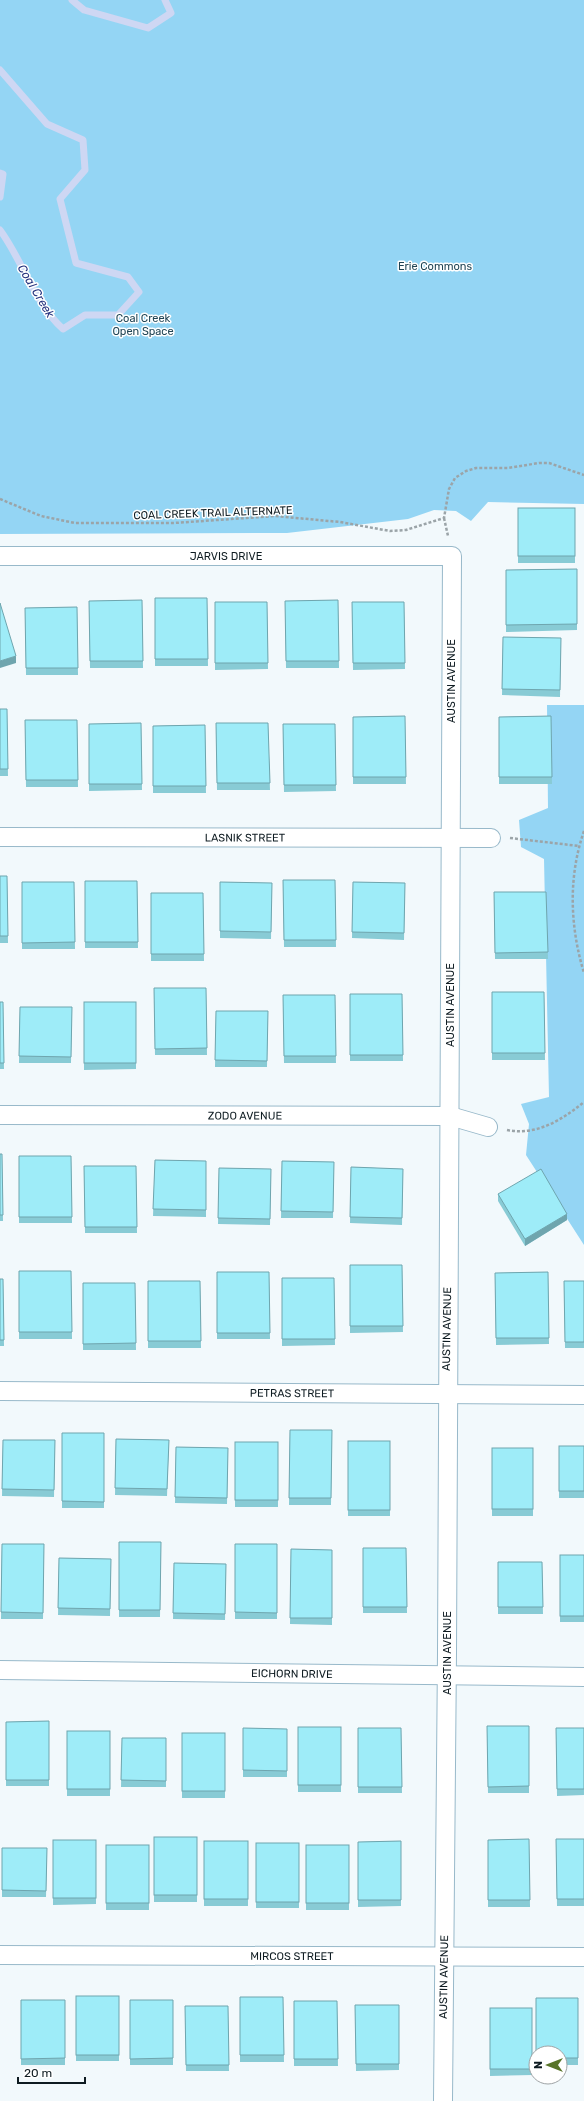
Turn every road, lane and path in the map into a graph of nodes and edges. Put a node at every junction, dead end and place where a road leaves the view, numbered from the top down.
1 (584, 475) edge
2 (0, 499) edge
3 (0, 556) edge
4 (452, 556) joint
5 (584, 831) edge
6 (0, 837) edge
7 (491, 838) joint
8 (451, 839) junction
9 (579, 846) junction
10 (584, 973) edge
11 (584, 1102) edge
12 (0, 1115) edge
13 (450, 1116) junction
14 (488, 1127) joint
15 (0, 1391) edge
16 (447, 1394) junction
17 (584, 1395) edge
18 (0, 1670) edge
19 (447, 1677) junction
20 (584, 1678) edge
21 (0, 1955) edge
22 (444, 1956) junction
23 (584, 1957) edge
24 (443, 2101) edge

1 - 2 path, COAL CREEK TRAIL ALTERNATE
3 - 4 street, JARVIS DRIVE
4 - 8 street, AUSTIN AVENUE
5 - 9 path
6 - 8 street, LASNIK STREET
7 - 8 street, LASNIK STREET
7 - 9 path
8 - 13 street, AUSTIN AVENUE
9 - 10 path
11 - 14 path
12 - 13 street, ZODO AVENUE
13 - 14 street, ZODO AVENUE
13 - 16 street, AUSTIN AVENUE
15 - 16 street, PETRAS STREET
16 - 17 street, PETRAS STREET
16 - 19 street, AUSTIN AVENUE
18 - 19 street, EICHORN DRIVE
19 - 20 street, EICHORN DRIVE
19 - 22 street, AUSTIN AVENUE
21 - 22 street, MIRCOS STREET
22 - 23 street, MIRCOS STREET
22 - 24 street, AUSTIN AVENUE

